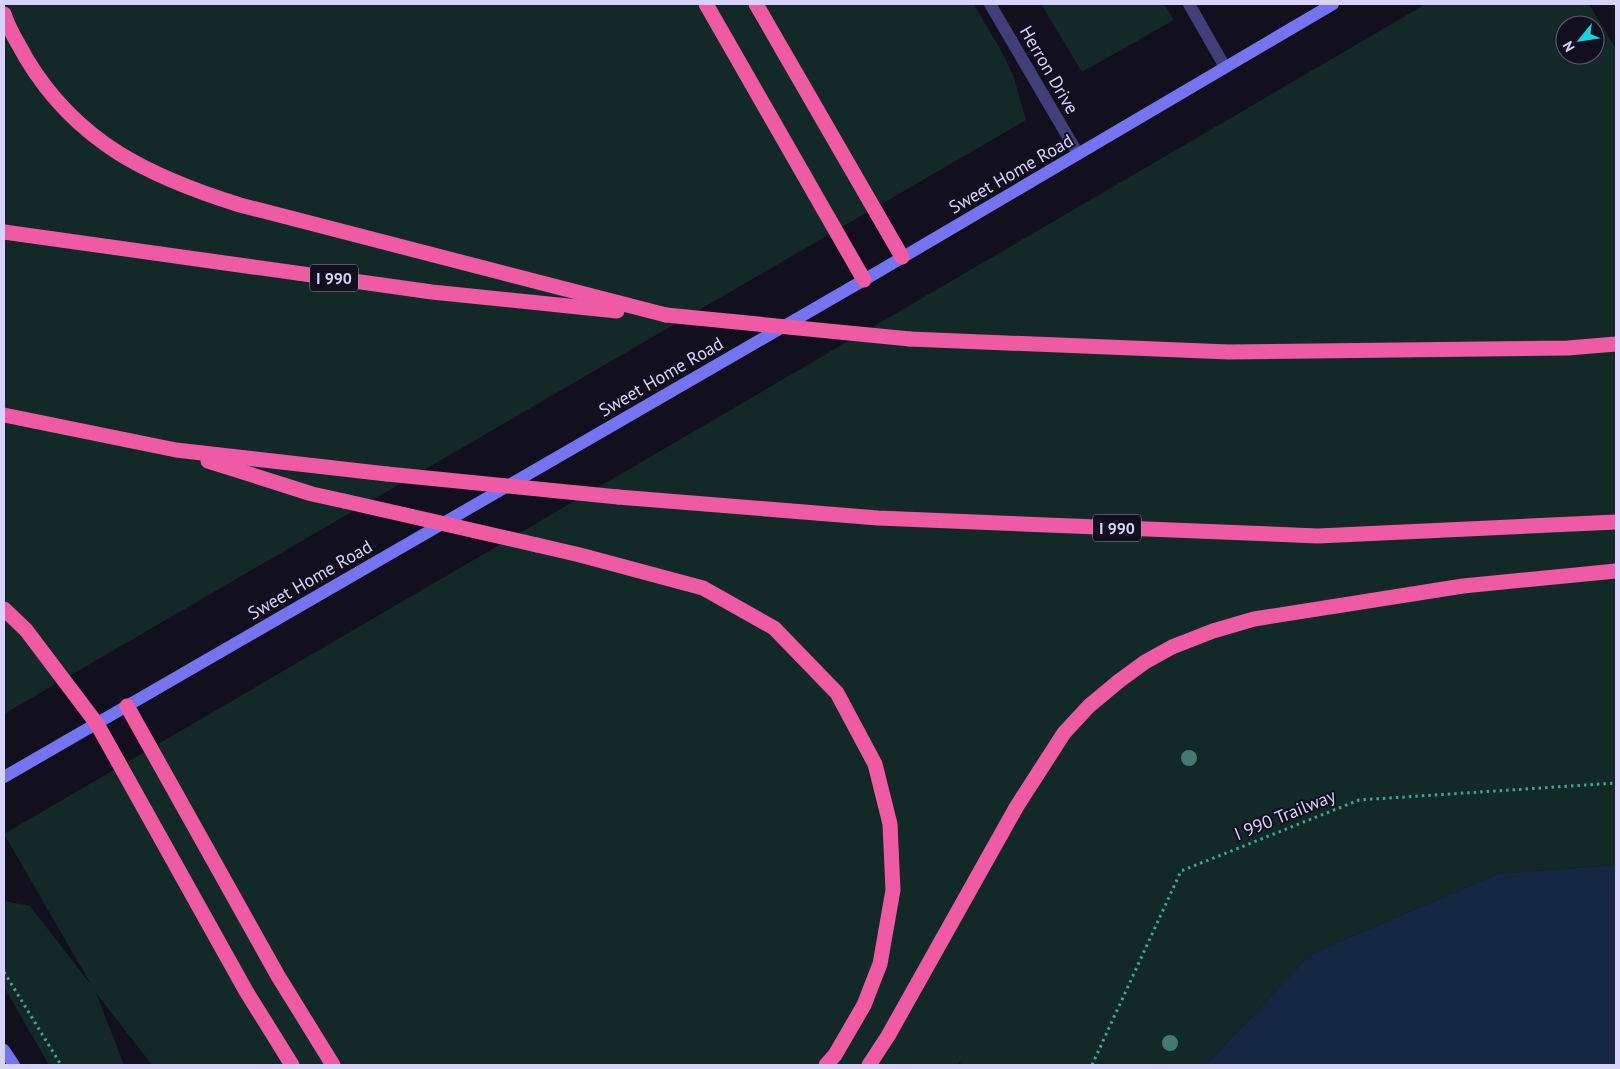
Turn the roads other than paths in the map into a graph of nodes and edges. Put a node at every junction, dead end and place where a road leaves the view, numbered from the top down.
1 (706, 4) edge
2 (756, 4) edge
3 (990, 4) edge
4 (1189, 4) edge
5 (1333, 4) edge
6 (4, 14) edge
7 (1225, 67) junction
8 (1078, 154) junction
9 (4, 232) edge
10 (902, 257) junction
11 (864, 280) junction
12 (666, 316) junction
13 (1616, 344) edge
14 (4, 415) edge
15 (176, 450) junction
16 (1616, 522) edge
17 (1616, 571) edge
18 (4, 609) edge
19 (127, 706) junction
20 (97, 724) junction
21 (4, 777) edge
22 (4, 1050) edge
23 (14, 1065) edge
24 (292, 1065) edge
25 (333, 1065) edge
26 (826, 1065) edge
27 (868, 1065) edge

1 - 11 highway
2 - 10 highway
3 - 8 street, Herron Drive
4 - 7 street
5 - 7 main road, Sweet Home Road
6 - 12 highway
7 - 8 main road, Sweet Home Road
8 - 10 main road, Sweet Home Road
9 - 12 highway, I 990
10 - 11 main road, Sweet Home Road
11 - 19 main road, Sweet Home Road
12 - 13 highway, I 990, bridge
14 - 15 highway, I 990
15 - 16 highway, I 990, bridge
15 - 26 highway, bridge
17 - 27 highway
18 - 20 highway
19 - 20 main road, Sweet Home Road
19 - 25 highway
20 - 21 main road, Sweet Home Road
20 - 24 highway
22 - 23 main road

